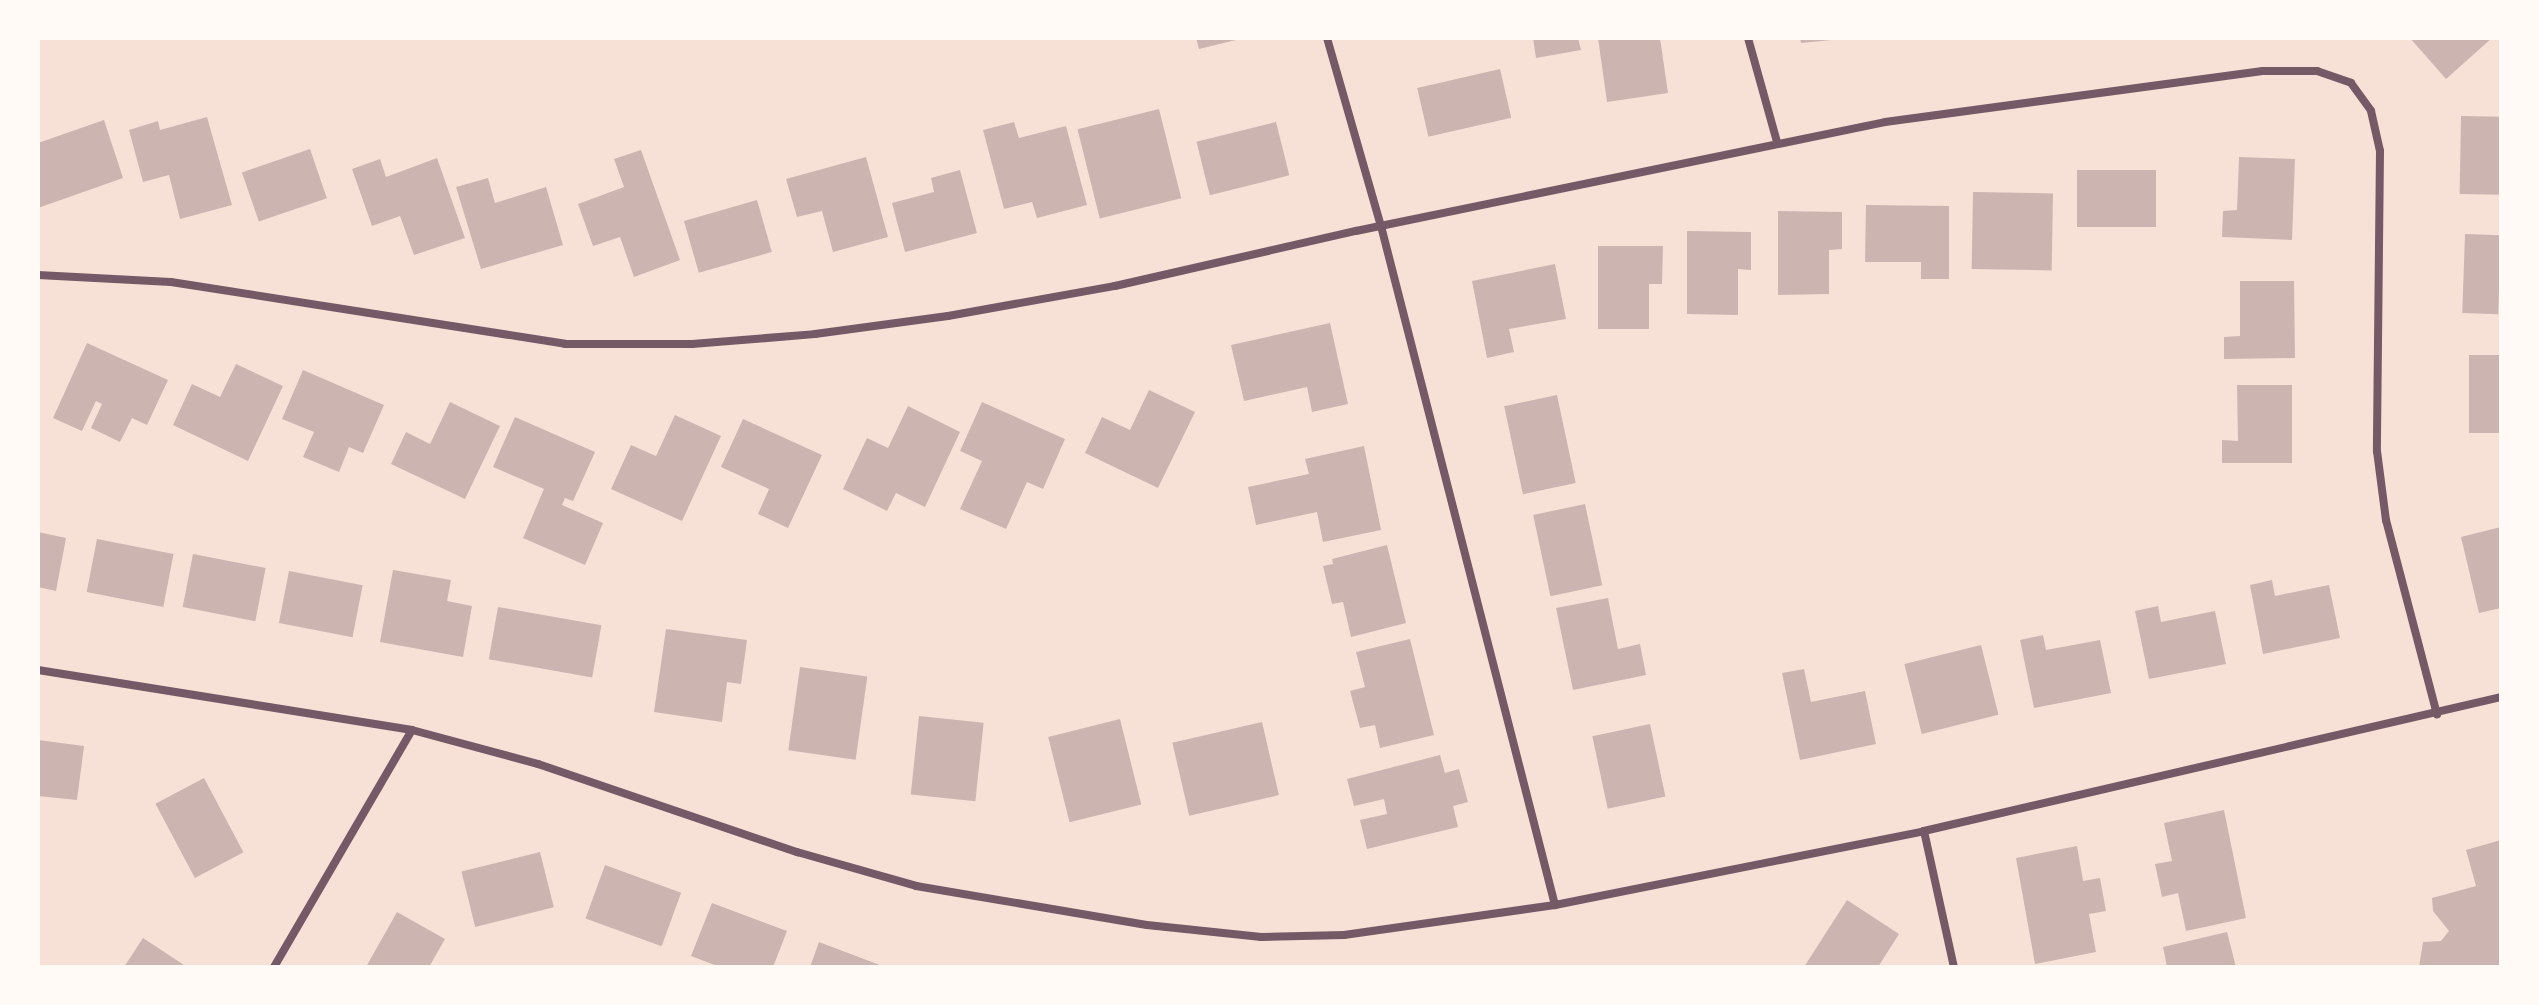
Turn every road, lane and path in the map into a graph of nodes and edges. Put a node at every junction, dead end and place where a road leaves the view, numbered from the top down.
1 (1327, 38) edge
2 (1748, 38) edge
3 (1777, 142) junction
4 (1381, 226) junction
5 (38, 275) edge
6 (38, 670) edge
7 (2501, 697) edge
8 (2437, 714) junction
9 (412, 730) junction
10 (1924, 831) junction
11 (1555, 905) junction
12 (274, 967) edge
13 (1954, 967) edge

1 - 4 street
2 - 3 street
3 - 4 street
3 - 8 street
4 - 5 street
4 - 11 street
6 - 9 street
7 - 8 street
8 - 10 street
9 - 11 street
9 - 12 street
10 - 11 street
10 - 13 street

